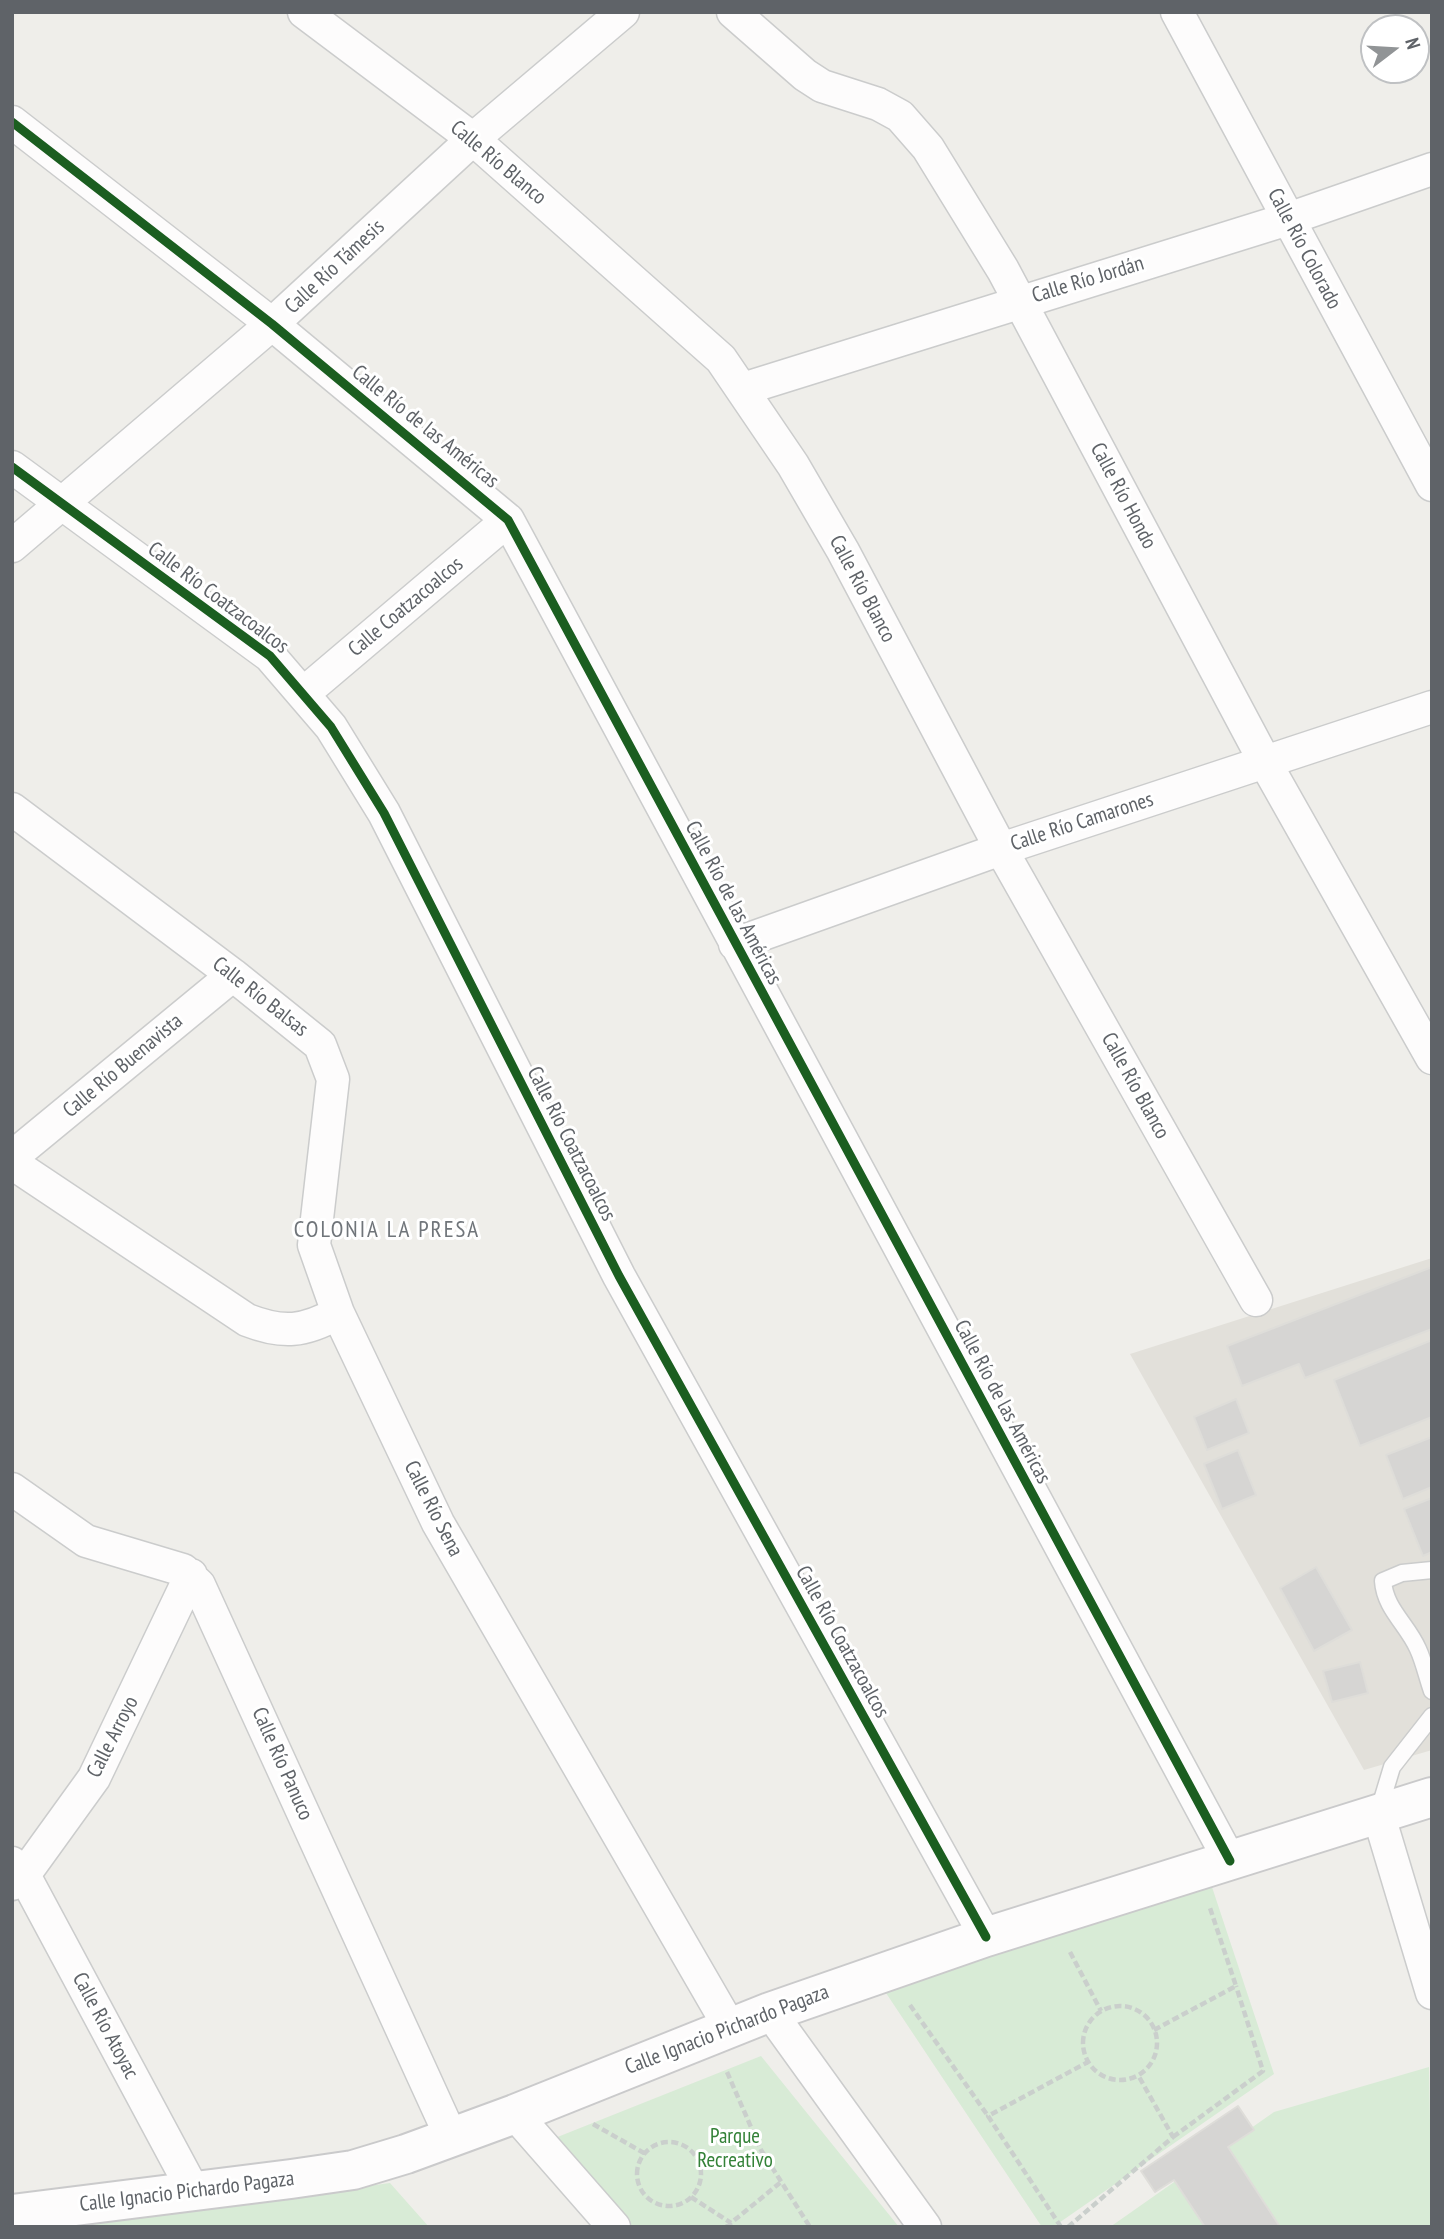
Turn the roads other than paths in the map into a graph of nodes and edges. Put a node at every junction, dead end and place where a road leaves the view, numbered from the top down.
1 (303, 12) edge
2 (623, 12) edge
3 (733, 12) edge
4 (1177, 12) edge
5 (12, 122) edge
6 (473, 139) junction
7 (1432, 169) edge
8 (1288, 219) junction
9 (1019, 302) junction
10 (272, 324) junction
11 (743, 389) junction
12 (12, 467) edge
13 (1432, 485) edge
14 (61, 503) junction
15 (508, 520) junction
16 (12, 546) edge
17 (304, 693) junction
18 (1432, 707) edge
19 (1266, 764) junction
20 (12, 809) edge
21 (1000, 849) junction
22 (735, 944) junction
23 (233, 975) junction
24 (1432, 1058) edge
25 (12, 1157) edge
26 (12, 1163) edge
27 (1256, 1300) dead end
28 (338, 1313) junction
29 (12, 1489) edge
30 (1432, 1570) edge
31 (191, 1575) junction
32 (1432, 1691) edge
33 (1432, 1716) edge
34 (1432, 1797) edge
35 (1378, 1813) junction
36 (1230, 1861) junction
37 (16, 1874) edge
38 (986, 1937) junction
39 (1432, 1993) edge
40 (770, 2012) junction
41 (720, 2030) junction
42 (515, 2114) junction
43 (452, 2139) junction
44 (194, 2192) junction
45 (12, 2214) edge
46 (614, 2227) edge
47 (925, 2227) edge

1 - 6 street, Calle Río Blanco
2 - 6 street, Calle Río Támesis
3 - 9 street, Calle Río Hondo
4 - 8 street, Calle Río Colorado
5 - 10 street, Calle Río de las Américas
6 - 10 street, Calle Río Támesis
6 - 11 street, Calle Río Blanco
7 - 8 street, Calle Río Jordán
8 - 9 street, Calle Río Jordán
8 - 13 street, Calle Río Colorado
9 - 11 street, Calle Río Jordán
9 - 19 street, Calle Río Hondo
10 - 14 street, Calle Río Támesis
10 - 15 street, Calle Río de las Américas
11 - 21 street, Calle Río Blanco
12 - 14 street, Calle Río Coatzacoalcos
14 - 16 street, Calle Río Támesis
14 - 17 street, Calle Río Coatzacoalcos
15 - 17 street, Calle Coatzacoalcos
15 - 22 street, Calle Río de las Américas
17 - 38 street, Calle Río Coatzacoalcos
18 - 19 street, Calle Río Camarones
19 - 21 street, Calle Río Camarones
19 - 24 street, Calle Río Hondo
20 - 23 street, Calle Río Balsas
21 - 22 street, Calle Río Camarones
21 - 27 street, Calle Río Blanco
22 - 36 street, Calle Río de las Américas
23 - 25 street, Calle Río Buenavista
23 - 28 street, Calle Río Balsas
26 - 28 street
28 - 41 street, Calle Río Sena
29 - 31 street
30 - 32 lane
31 - 37 street, Calle Arroyo
31 - 43 street, Calle Río Panuco
33 - 35 lane
34 - 35 street, Calle Ignacio Pichardo Pagaza
35 - 36 street, Calle Ignacio Pichardo Pagaza
35 - 39 street
36 - 38 street, Calle Ignacio Pichardo Pagaza
37 - 44 street, Calle Río Atoyac
38 - 40 street, Calle Ignacio Pichardo Pagaza
40 - 41 street, Calle Ignacio Pichardo Pagaza
40 - 47 street
41 - 42 street, Calle Ignacio Pichardo Pagaza
42 - 43 street, Calle Ignacio Pichardo Pagaza
42 - 46 street
43 - 44 street, Calle Ignacio Pichardo Pagaza
44 - 45 street, Calle Ignacio Pichardo Pagaza

